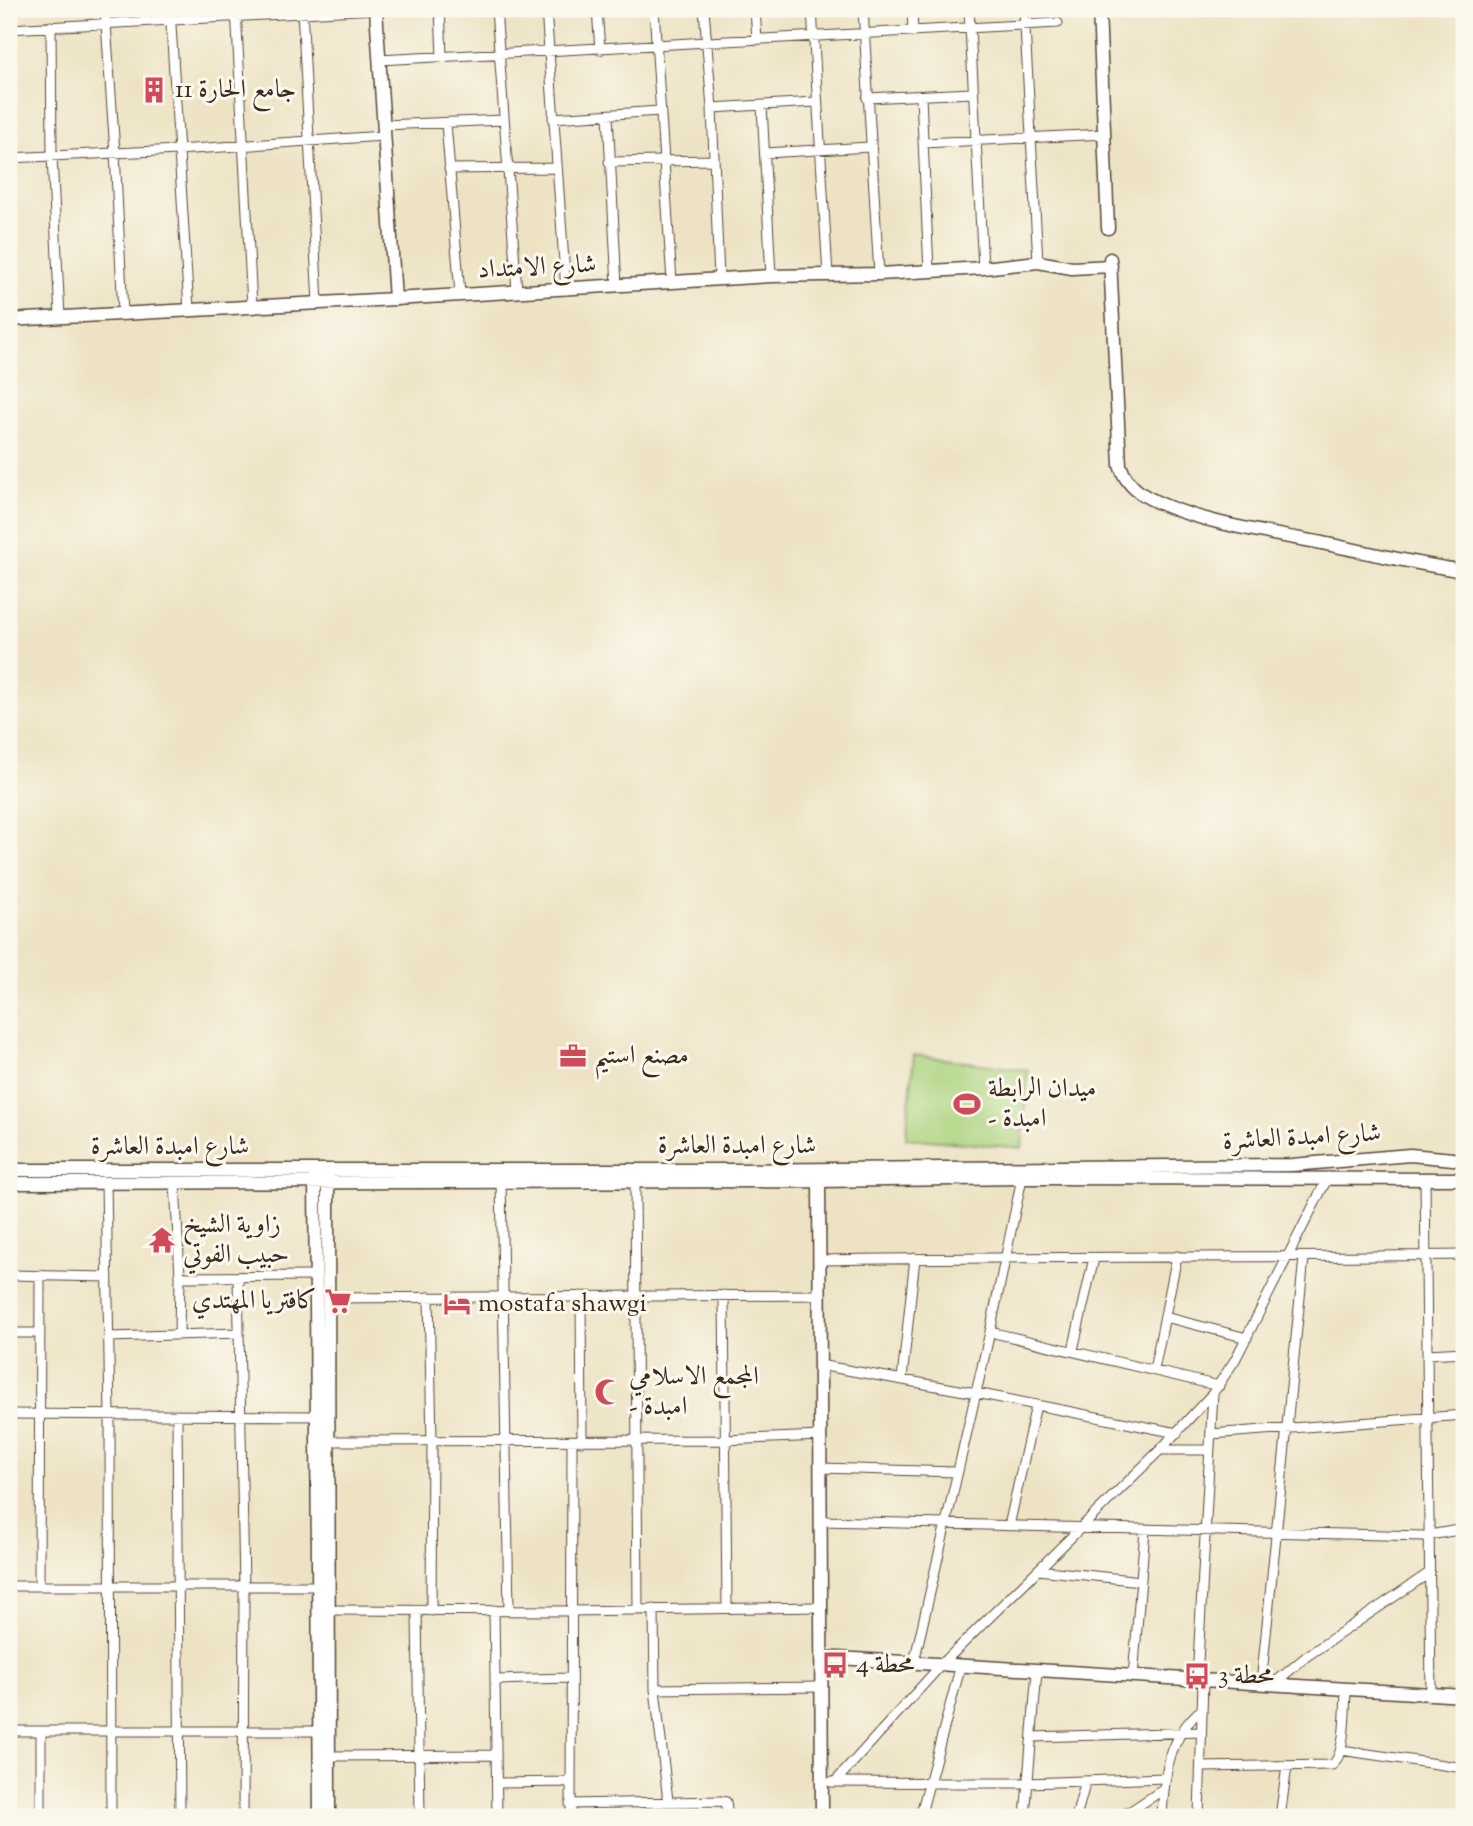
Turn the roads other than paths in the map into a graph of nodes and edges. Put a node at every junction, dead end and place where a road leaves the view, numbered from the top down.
1 (105, 9) edge
2 (170, 9) edge
3 (376, 9) edge
4 (440, 9) edge
5 (496, 9) edge
6 (546, 9) edge
7 (597, 9) edge
8 (654, 9) edge
9 (704, 9) edge
10 (755, 9) edge
11 (812, 9) edge
12 (863, 9) edge
13 (912, 9) edge
14 (969, 9) edge
15 (1024, 9) edge
16 (1098, 9) edge
17 (302, 11) edge
18 (236, 13) edge
19 (171, 21) junction
20 (1058, 23) dead end
21 (106, 24) junction
22 (1023, 24) junction
23 (51, 26) junction
24 (971, 28) junction
25 (9, 29) edge
26 (913, 32) junction
27 (864, 34) junction
28 (814, 37) junction
29 (757, 40) junction
30 (706, 43) junction
31 (656, 46) junction
32 (600, 50) junction
33 (550, 52) junction
34 (499, 53) junction
35 (442, 56) junction
36 (379, 60) junction
37 (972, 93) junction
38 (921, 96) junction
39 (867, 98) junction
40 (816, 102) junction
41 (762, 106) junction
42 (712, 108) junction
43 (660, 111) junction
44 (608, 115) junction
45 (553, 118) junction
46 (504, 120) junction
47 (446, 123) junction
48 (383, 130) junction
49 (1105, 134) junction
50 (1030, 139) junction
51 (309, 140) junction
52 (976, 141) junction
53 (923, 143) junction
54 (244, 144) junction
55 (870, 147) junction
56 (178, 150) junction
57 (820, 151) junction
58 (116, 152) junction
59 (765, 153) junction
60 (52, 156) junction
61 (9, 158) edge
62 (714, 160) junction
63 (609, 162) junction
64 (662, 162) junction
65 (507, 168) junction
66 (556, 168) junction
67 (449, 169) junction
68 (1108, 228) dead end
69 (1038, 262) junction
70 (983, 268) junction
71 (929, 271) junction
72 (878, 274) junction
73 (828, 275) junction
74 (771, 276) junction
75 (719, 279) junction
76 (672, 282) junction
77 (617, 286) junction
78 (566, 289) junction
79 (517, 291) junction
80 (460, 294) junction
81 (396, 299) junction
82 (318, 303) junction
83 (252, 306) junction
84 (189, 310) junction
85 (123, 313) junction
86 (60, 317) junction
87 (9, 320) edge
88 (1464, 571) edge
89 (1464, 1160) edge
90 (9, 1170) edge
91 (819, 1175) junction
92 (322, 1177) junction
93 (1328, 1177) junction
94 (1022, 1178) junction
95 (1425, 1179) junction
96 (1464, 1179) edge
97 (501, 1181) junction
98 (635, 1181) junction
99 (9, 1182) edge
100 (106, 1182) junction
101 (175, 1182) junction
102 (1464, 1255) edge
103 (1177, 1256) junction
104 (1426, 1256) junction
105 (915, 1258) junction
106 (1006, 1258) junction
107 (1094, 1258) junction
108 (1287, 1258) junction
109 (1304, 1258) junction
110 (819, 1260) junction
111 (9, 1275) edge
112 (40, 1275) junction
113 (315, 1276) junction
114 (108, 1277) junction
115 (180, 1277) junction
116 (238, 1277) junction
117 (636, 1295) junction
118 (724, 1295) junction
119 (819, 1295) junction
120 (581, 1296) junction
121 (429, 1297) junction
122 (504, 1297) junction
123 (328, 1298) junction
124 (1165, 1317) junction
125 (990, 1332) junction
126 (9, 1333) edge
127 (40, 1333) junction
128 (239, 1333) junction
129 (179, 1334) junction
130 (109, 1337) junction
131 (1247, 1338) junction
132 (1073, 1350) junction
133 (1464, 1352) edge
134 (1427, 1354) junction
135 (819, 1365) junction
136 (1154, 1370) junction
137 (902, 1379) junction
138 (1216, 1389) junction
139 (976, 1393) junction
140 (1036, 1405) junction
141 (9, 1414) edge
142 (40, 1414) junction
143 (1464, 1415) edge
144 (110, 1416) junction
145 (177, 1416) junction
146 (241, 1416) junction
147 (317, 1416) junction
148 (1428, 1418) junction
149 (1287, 1428) junction
150 (1177, 1433) junction
151 (1211, 1434) junction
152 (821, 1436) junction
153 (638, 1440) junction
154 (725, 1440) junction
155 (327, 1441) junction
156 (572, 1441) junction
157 (582, 1441) junction
158 (432, 1442) junction
159 (505, 1442) junction
160 (1160, 1450) junction
161 (1210, 1450) junction
162 (821, 1468) junction
163 (957, 1472) junction
164 (322, 1482) junction
165 (821, 1521) junction
166 (945, 1523) junction
167 (1009, 1526) junction
168 (1080, 1528) junction
169 (1464, 1529) edge
170 (1145, 1531) junction
171 (1206, 1531) junction
172 (1276, 1532) junction
173 (1430, 1536) junction
174 (1038, 1570) junction
175 (1429, 1573) junction
176 (1141, 1581) junction
177 (9, 1586) edge
178 (39, 1586) junction
179 (318, 1586) junction
180 (110, 1587) junction
181 (179, 1587) junction
182 (244, 1587) junction
183 (821, 1607) junction
184 (727, 1608) junction
185 (639, 1609) junction
186 (654, 1609) junction
187 (323, 1610) junction
188 (509, 1610) junction
189 (417, 1611) junction
190 (431, 1611) junction
191 (494, 1611) junction
192 (572, 1611) junction
193 (821, 1657) junction
194 (914, 1661) junction
195 (942, 1664) junction
196 (961, 1665) junction
197 (1037, 1671) junction
198 (1133, 1677) junction
199 (570, 1678) junction
200 (495, 1680) junction
201 (1200, 1680) junction
202 (1267, 1684) junction
203 (822, 1687) junction
204 (654, 1689) junction
205 (1346, 1689) junction
206 (1431, 1695) junction
207 (1464, 1696) edge
208 (1202, 1709) junction
209 (9, 1731) edge
210 (41, 1731) junction
211 (180, 1731) junction
212 (243, 1731) junction
213 (320, 1731) junction
214 (1201, 1731) junction
215 (1181, 1732) junction
216 (110, 1733) junction
217 (1032, 1737) junction
218 (1341, 1750) junction
219 (495, 1755) junction
220 (330, 1756) junction
221 (420, 1756) junction
222 (1200, 1766) junction
223 (1287, 1766) junction
224 (1464, 1768) edge
225 (1165, 1778) junction
226 (570, 1782) junction
227 (828, 1782) junction
228 (1086, 1782) junction
229 (497, 1783) junction
230 (929, 1783) junction
231 (1028, 1783) junction
232 (1164, 1789) junction
233 (668, 1801) junction
234 (570, 1804) junction
235 (1464, 1804) edge
236 (41, 1817) edge
237 (111, 1817) edge
238 (180, 1817) edge
239 (243, 1817) edge
240 (320, 1817) edge
241 (329, 1817) edge
242 (420, 1817) edge
243 (497, 1817) edge
244 (571, 1817) edge
245 (728, 1817) edge
246 (822, 1817) edge
247 (920, 1817) edge
248 (1025, 1817) edge
249 (1076, 1817) edge
250 (1116, 1817) edge
251 (1162, 1817) edge
252 (1199, 1817) edge
253 (1280, 1817) edge
254 (1462, 1817) edge

1 - 21 street
2 - 19 street
3 - 17 street
3 - 36 main road
4 - 35 street
5 - 34 street
6 - 33 street
7 - 32 street
8 - 31 street
9 - 30 street
10 - 29 street
11 - 28 street
12 - 27 street
13 - 26 street
14 - 24 street
15 - 22 street
16 - 49 main road
17 - 18 street
17 - 51 street
18 - 19 street
18 - 54 street
19 - 21 street
19 - 56 street
20 - 22 street
21 - 23 street
21 - 58 street
22 - 24 street
22 - 50 street
23 - 25 street
23 - 60 street
24 - 26 street
24 - 37 street
26 - 27 street
27 - 28 street
27 - 39 street
28 - 29 street
28 - 40 street
29 - 30 street
30 - 31 street
30 - 42 street
31 - 32 street
31 - 43 street
32 - 33 street
33 - 34 street
33 - 45 street
34 - 35 street
34 - 46 street
35 - 36 street
36 - 48 main road
37 - 38 street
37 - 52 street
38 - 39 street
38 - 53 street
39 - 55 street
40 - 41 street
40 - 57 street
41 - 42 street
41 - 59 street
42 - 62 street
43 - 44 street
43 - 64 street
44 - 45 street
44 - 63 street
45 - 66 street
46 - 47 street
46 - 65 street
47 - 48 street
47 - 67 street
48 - 51 street
48 - 81 main road
49 - 50 street
49 - 68 main road
50 - 52 street
50 - 69 street
51 - 54 street
51 - 82 street
52 - 53 street
52 - 70 street
53 - 71 street
54 - 56 street
54 - 83 street
55 - 57 street
55 - 72 street
56 - 58 street
56 - 84 street
57 - 59 street
57 - 73 street
58 - 60 street
58 - 85 street
59 - 74 street
60 - 61 street
60 - 86 street
62 - 64 street
62 - 75 street
63 - 64 street
63 - 77 street
64 - 76 street
65 - 66 street
65 - 67 street
65 - 79 street
66 - 78 street
67 - 80 street
69 - 70 main road, شارع الامتداد
69 - 88 main road, شارع الامتداد
70 - 71 main road, شارع الامتداد
71 - 72 main road, شارع الامتداد
72 - 73 main road, شارع الامتداد
73 - 74 main road, شارع الامتداد
74 - 75 main road, شارع الامتداد
75 - 76 main road, شارع الامتداد
76 - 77 main road, شارع الامتداد
77 - 78 main road, شارع الامتداد
78 - 79 main road, شارع الامتداد
79 - 80 main road, شارع الامتداد
80 - 81 main road, شارع الامتداد
81 - 82 main road, شارع الامتداد
82 - 83 main road, شارع الامتداد
83 - 84 main road, شارع الامتداد
84 - 85 main road, شارع الامتداد
85 - 86 main road, شارع الامتداد
86 - 87 main road, شارع الامتداد
89 - 91 main road, شارع امبدة العاشرة
90 - 92 main road, شارع امبدة العاشرة
91 - 92 main road, شارع امبدة العاشرة
91 - 94 main road, شارع امبدة العاشرة
91 - 98 main road, شارع امبدة العاشرة
91 - 110 main road
92 - 97 main road, شارع امبدة العاشرة
92 - 101 main road, شارع امبدة العاشرة
92 - 113 main road
92 - 123 main road
93 - 94 main road, شارع امبدة العاشرة
93 - 95 main road, شارع امبدة العاشرة
93 - 108 street
94 - 106 street
95 - 96 main road, شارع امبدة العاشرة
95 - 104 street
97 - 98 main road, شارع امبدة العاشرة
97 - 122 street
98 - 117 street
99 - 100 main road, شارع امبدة العاشرة
100 - 101 main road, شارع امبدة العاشرة
100 - 114 street
101 - 115 street
102 - 104 street
103 - 107 street
103 - 108 street
103 - 124 street
104 - 109 street
104 - 134 street
105 - 106 street
105 - 110 street
105 - 137 street
106 - 107 street
106 - 125 street
107 - 132 street
108 - 109 street
108 - 131 street
109 - 149 street
110 - 119 main road
111 - 112 street
112 - 114 street
112 - 127 street
113 - 116 street
113 - 147 main road
114 - 130 street
115 - 116 street
115 - 129 street
116 - 128 street
117 - 118 street
117 - 120 street
117 - 153 street
118 - 119 street
118 - 154 street
119 - 135 main road
120 - 122 street
120 - 157 street
121 - 122 street
121 - 123 street
121 - 158 street
122 - 159 street
123 - 155 main road
124 - 131 street
124 - 136 street
125 - 132 street
125 - 139 street
126 - 127 street
127 - 142 street
128 - 129 street
128 - 146 street
129 - 130 street
130 - 144 street
131 - 138 street
132 - 136 street
133 - 134 street
134 - 148 street
135 - 137 street
135 - 152 main road
136 - 138 street
137 - 139 street
138 - 150 street
138 - 151 street
139 - 140 street
139 - 163 street
140 - 150 street
140 - 167 street
141 - 142 street
142 - 144 street
142 - 178 street
143 - 148 street
144 - 145 street
144 - 180 street
145 - 146 street
145 - 181 street
146 - 147 street
146 - 182 street
147 - 164 main road
148 - 149 street
148 - 173 street
149 - 151 street
149 - 172 street
150 - 160 street
151 - 161 street
152 - 154 street
152 - 162 main road
153 - 154 street
153 - 157 street
153 - 185 street
154 - 184 street
155 - 158 street
155 - 164 main road
156 - 157 street
156 - 159 street
156 - 192 street
158 - 159 street
158 - 190 street
159 - 188 street
160 - 161 street
160 - 168 street
161 - 171 street
162 - 163 street
162 - 165 main road
163 - 166 street
164 - 179 main road
164 - 187 main road
165 - 166 street
165 - 183 main road
166 - 167 street
166 - 194 street
167 - 168 street
168 - 170 street
168 - 174 street
169 - 173 street
170 - 171 street
170 - 176 street
171 - 172 street
171 - 201 street
172 - 173 street
172 - 202 street
173 - 175 street
174 - 176 street
174 - 195 street
175 - 202 street
175 - 206 street
176 - 198 street
177 - 178 street
178 - 180 street
179 - 182 street
179 - 187 main road
180 - 181 street
180 - 216 street
181 - 182 street
181 - 211 street
182 - 212 street
183 - 184 street
183 - 193 main road
184 - 186 street
185 - 186 street
185 - 192 street
186 - 204 street
187 - 189 street
187 - 213 main road
187 - 220 main road
188 - 191 street
188 - 192 street
189 - 190 street
189 - 221 street
190 - 191 street
191 - 200 street
192 - 199 street
193 - 194 main road
193 - 203 main road
194 - 195 main road
195 - 196 main road
195 - 227 street
196 - 197 main road
196 - 230 street
197 - 198 main road
197 - 217 street
198 - 201 main road
199 - 200 street
199 - 226 street
200 - 219 street
201 - 202 main road
201 - 208 street
202 - 205 main road
203 - 204 street
203 - 227 main road
204 - 233 street
205 - 206 main road
205 - 218 street
206 - 207 main road
208 - 214 street
208 - 215 street
209 - 210 street
210 - 216 street
210 - 236 street
211 - 212 street
211 - 216 street
211 - 238 street
212 - 213 street
212 - 239 street
213 - 240 main road
214 - 215 street
214 - 222 street
215 - 217 street
215 - 225 street
216 - 237 street
217 - 231 street
218 - 223 street
218 - 224 street
219 - 221 street
219 - 229 street
220 - 221 street
220 - 241 main road
221 - 242 street
222 - 223 street
222 - 252 street
223 - 253 street
225 - 228 street
225 - 232 street
226 - 229 street
226 - 234 street
227 - 230 street
227 - 246 main road
228 - 231 street
228 - 249 street
229 - 243 street
230 - 231 street
230 - 247 street
231 - 248 street
232 - 250 street
232 - 251 street
233 - 234 street
233 - 245 street
234 - 244 street
235 - 254 street

